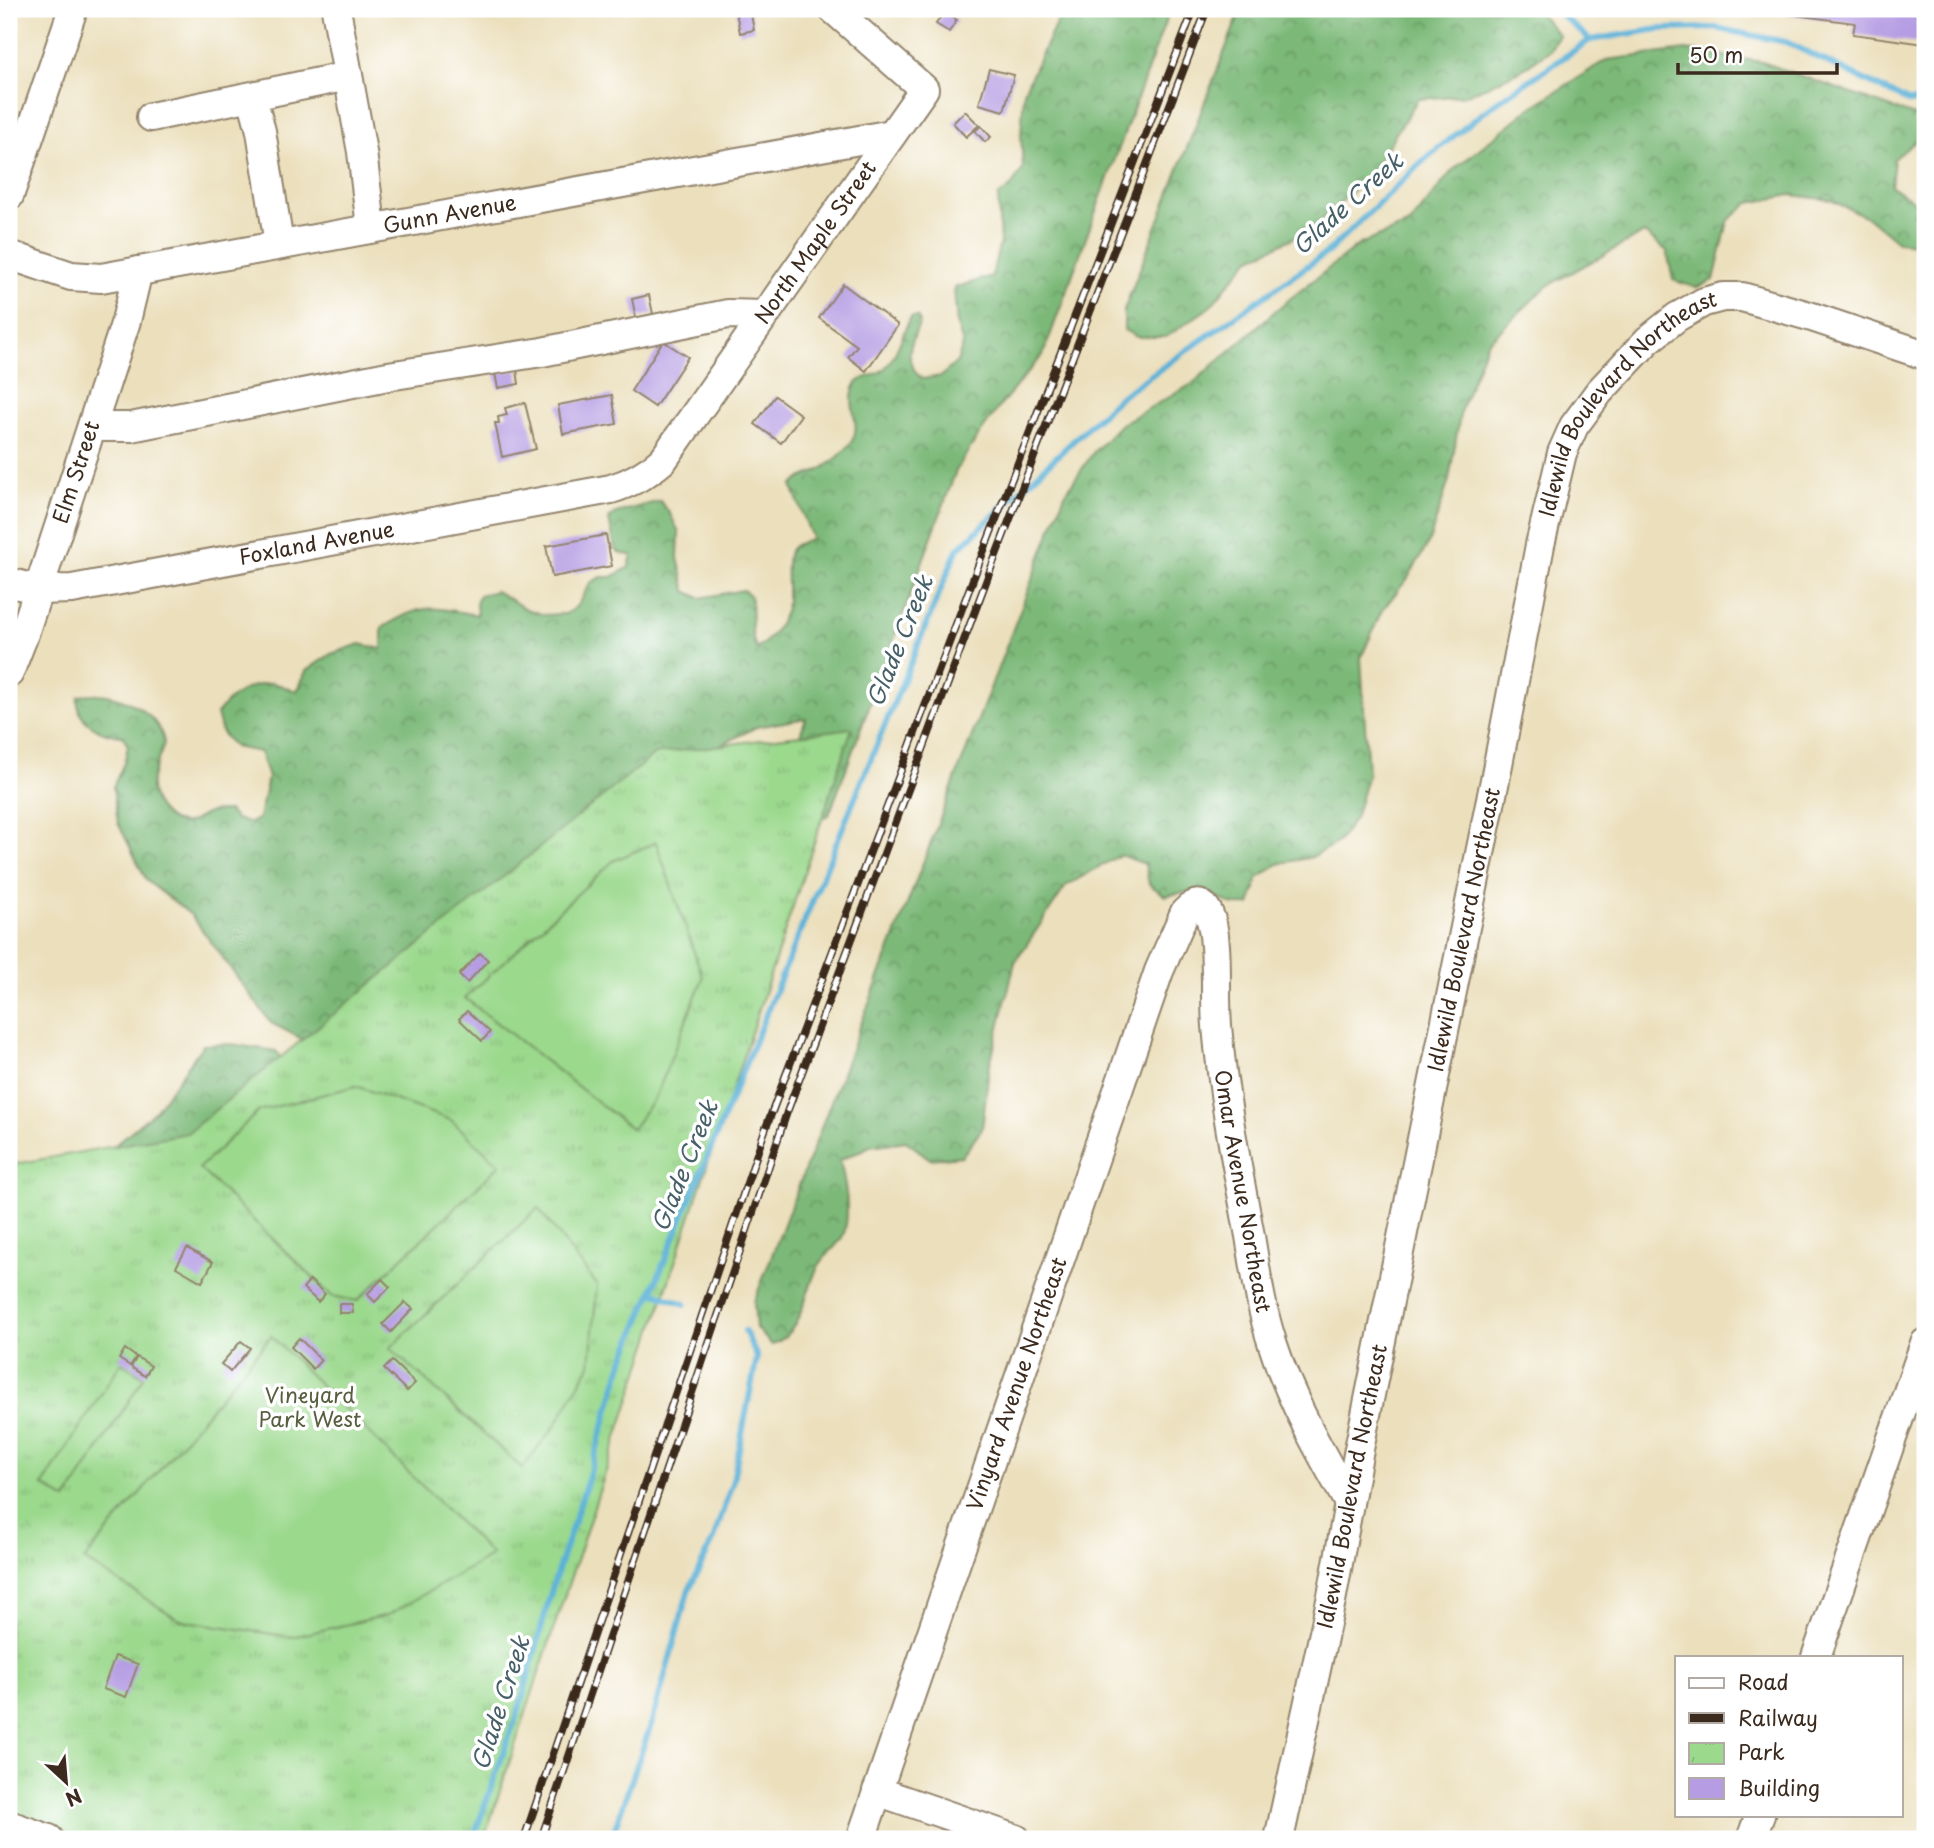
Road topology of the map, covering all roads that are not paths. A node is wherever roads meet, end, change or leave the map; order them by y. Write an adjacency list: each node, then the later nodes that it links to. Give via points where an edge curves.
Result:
1 (73, 9): 8 (street)
2 (336, 9): 4 (street)
3 (833, 9): 7 (street, North Maple Street, via 924,89)
4 (348, 76): 5 (street); 9 (street)
5 (252, 97): 6 (street); 10 (street)
6 (151, 117)
7 (892, 134): 9 (street, Gunn Avenue); 13 (street, North Maple Street)
8 (9, 196)
9 (371, 227): 10 (street, Gunn Avenue)
10 (279, 244): 12 (street, Gunn Avenue)
11 (9, 255): 12 (street, Gunn Avenue, via 80,277)
12 (138, 271): 15 (street, Elm Street)
13 (765, 315): 15 (street, via 728,314 131,427); 16 (street, North Maple Street, via 663,460)
14 (1925, 355): 22 (street, Idlewild Boulevard Northeast, via 1810,316 1742,297 1723,297 1677,317 1648,340 1574,426 1562,453 1540,545)
15 (92, 427): 18 (street, Elm Street)
16 (626, 484): 18 (street, Foxland Avenue, via 366,536 72,589)
17 (9, 582): 18 (street, Foxland Avenue)
18 (38, 590): 19 (street, Elm Street)
19 (9, 673)
20 (1177, 929): 22 (street, Omar Avenue Northeast, via 1190,906 1211,914 1217,1026 1264,1311 1282,1370 1311,1437); 24 (street, Vinyard Avenue Northeast)
21 (1925, 1343): 23 (street)
22 (1349, 1503): 30 (street, Idlewild Boulevard Northeast)
23 (1816, 1656)
24 (877, 1791): 28 (street, Vinyard Avenue Northeast); 29 (street)
25 (1760, 1816): 31 (street)
26 (9, 1825): 27 (street)
27 (48, 1839)
28 (861, 1839)
29 (1016, 1839)
30 (1279, 1839)
31 (1751, 1839)

